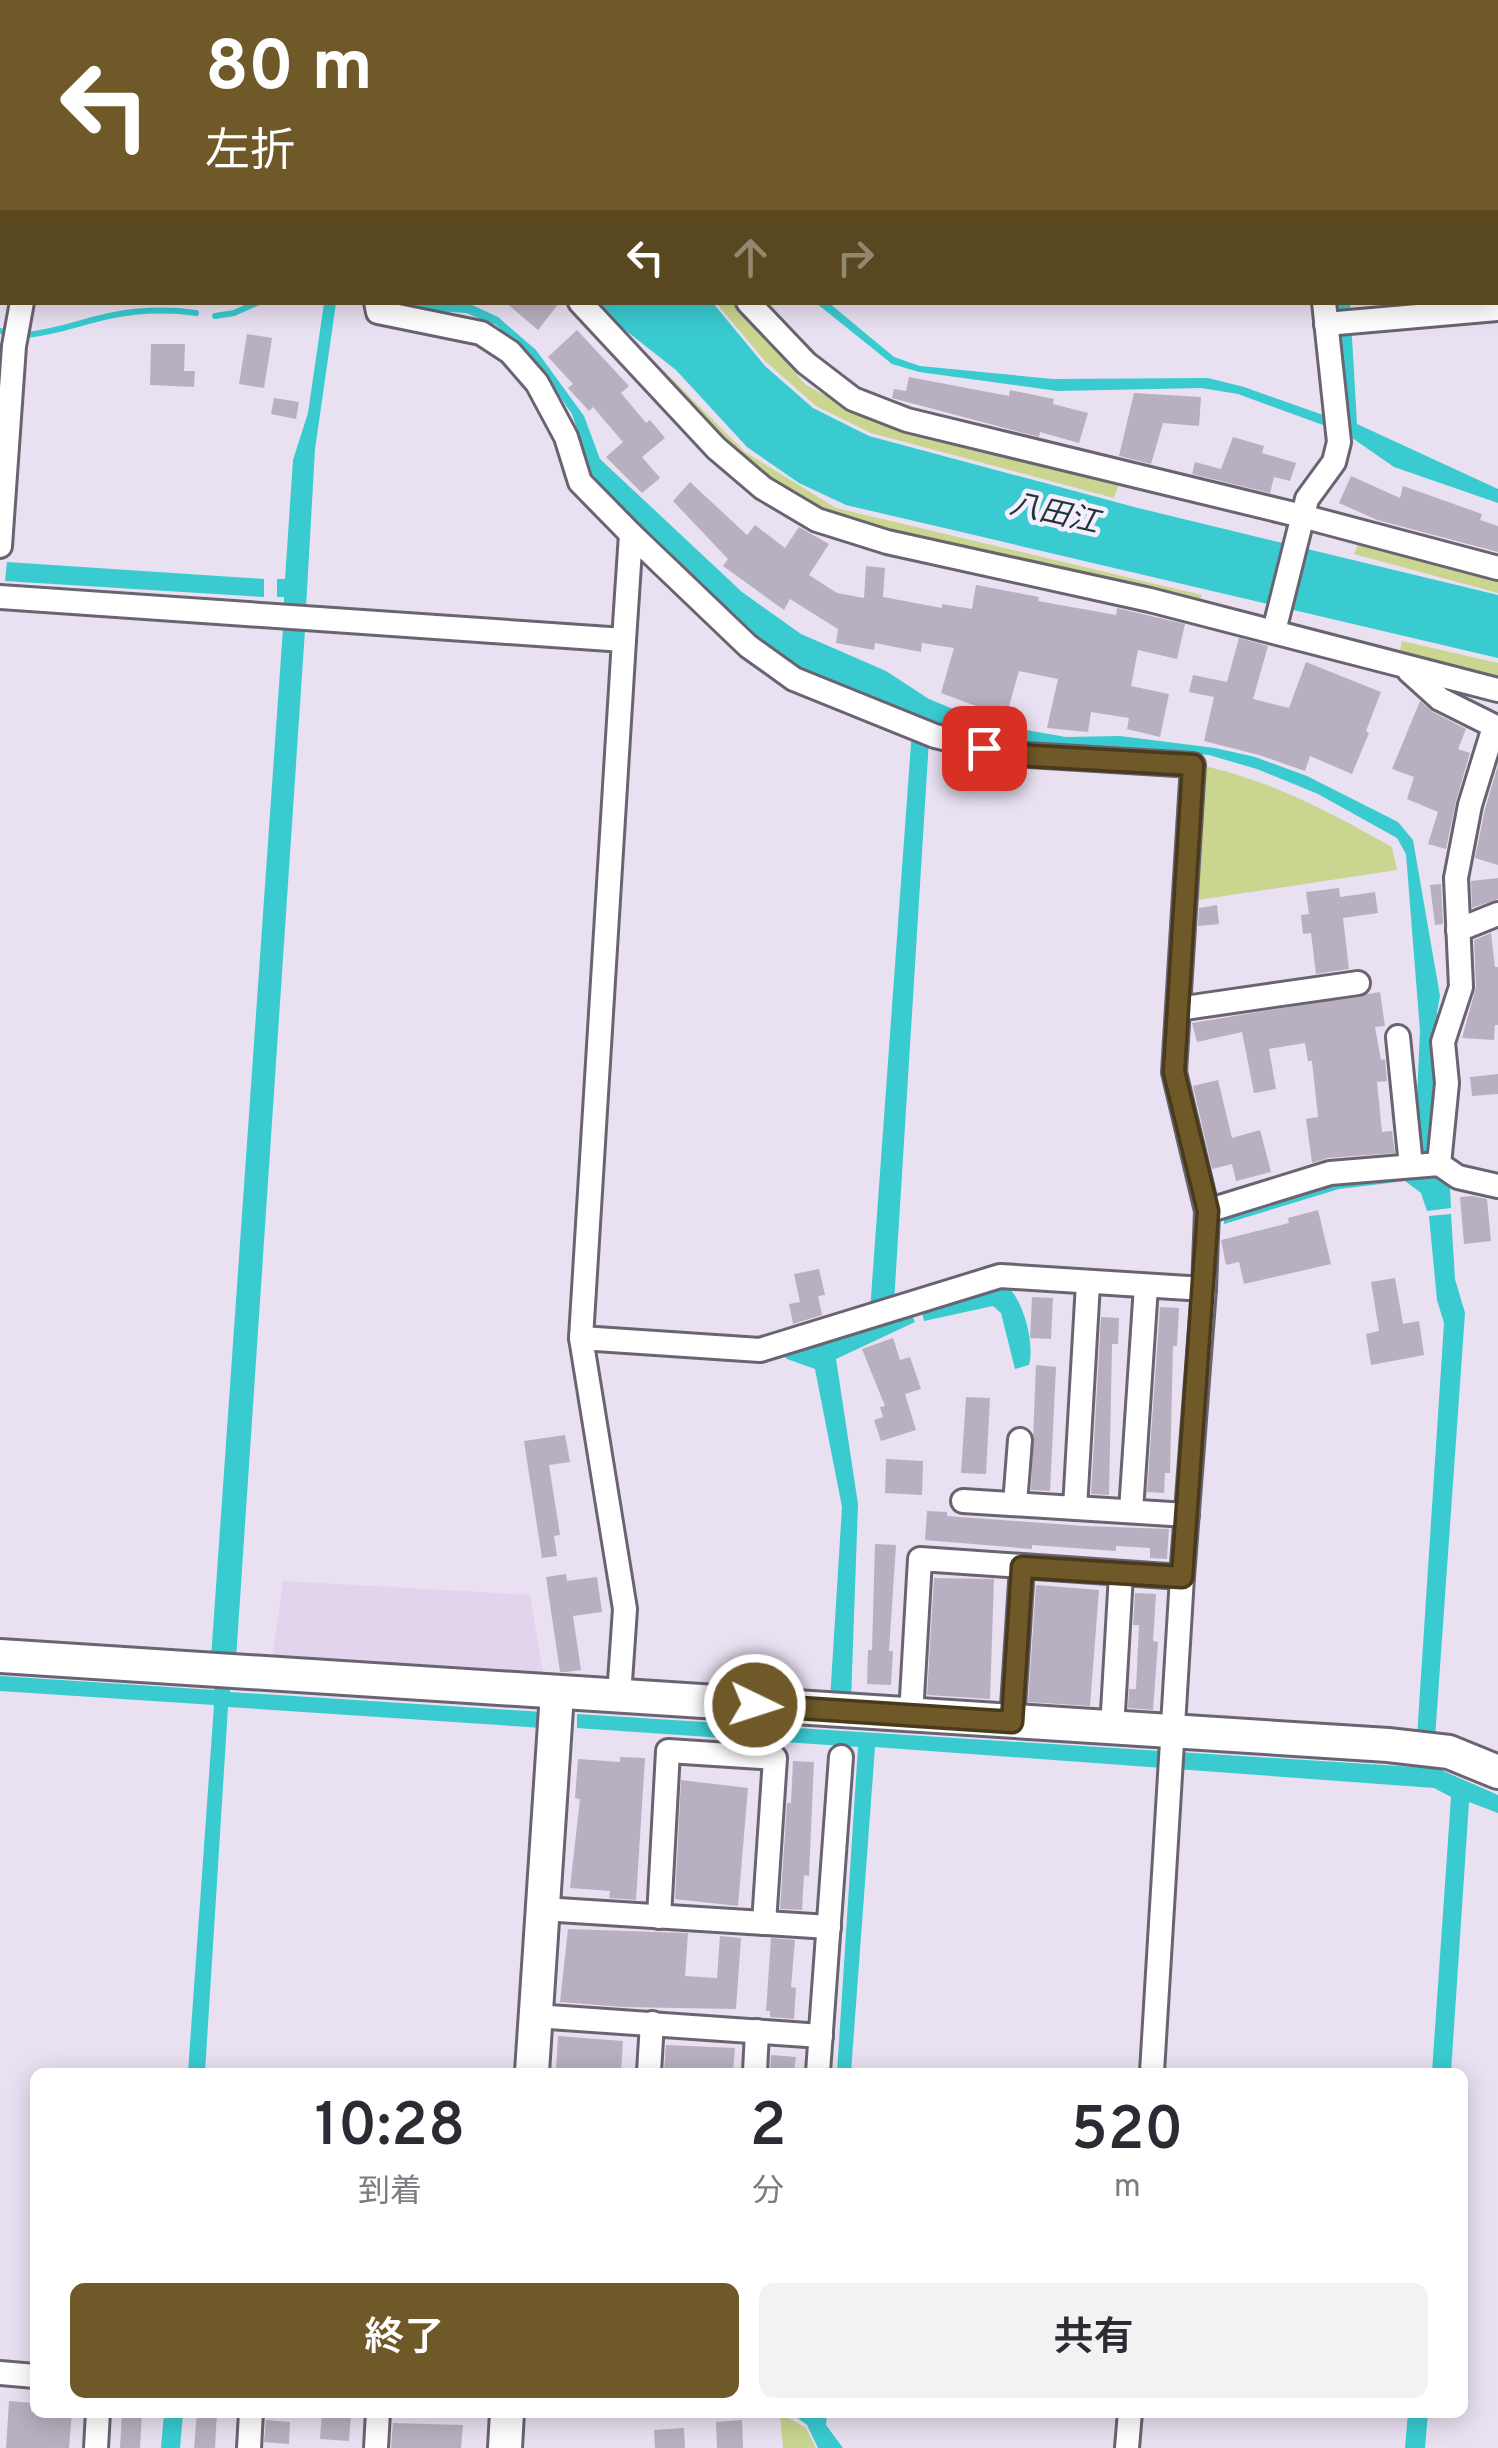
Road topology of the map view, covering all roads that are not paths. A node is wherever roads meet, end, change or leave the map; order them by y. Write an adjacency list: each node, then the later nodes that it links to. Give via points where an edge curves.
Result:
1 (21, 305): 9 (street)
2 (377, 305): 8 (street, via 378,312 481,332 510,352 544,396 580,482)
3 (583, 305): 12 (street, via 716,448 763,488 817,520)
4 (751, 305): 7 (street, via 806,363 853,399 907,420)
5 (1498, 310): 6 (street, via 1356,322)
6 (1325, 313): 7 (street, via 1339,442)
7 (1302, 516): 10 (street); 12 (street)
8 (631, 534): 13 (street); 20 (street, via 748,646 794,679 908,726 1012,754 1193,765)
9 (0, 546)
10 (1498, 568)
11 (0, 596): 13 (street)
12 (1274, 631): 14 (street)
13 (624, 640): 29 (street)
14 (1406, 669): 15 (street); 16 (street, via 1440,699)
15 (1498, 690)
16 (1496, 727): 18 (street, via 1459,859)
17 (1498, 914): 18 (street)
18 (1458, 930): 22 (street, via 1460,987 1443,1042 1447,1083)
19 (1358, 982): 20 (street)
20 (1178, 1009): 25 (street, via 1174,1072)
21 (1398, 1037): 23 (street)
22 (1439, 1164): 23 (street); 24 (street, via 1458,1178)
23 (1411, 1166): 25 (street, via 1330,1172)
24 (1498, 1186)
25 (1208, 1211): 28 (street)
26 (1088, 1282): 27 (street); 29 (street, via 1000,1276 760,1350); 33 (street)
27 (1146, 1286): 28 (street); 34 (street)
28 (1204, 1289): 35 (street)
29 (581, 1338): 41 (street, via 625,1609)
30 (1020, 1440): 32 (street)
31 (963, 1501): 32 (street)
32 (1015, 1504): 33 (street)
33 (1075, 1508): 34 (street)
34 (1131, 1511): 35 (street)
35 (1186, 1515): 38 (street)
36 (1022, 1567): 37 (street); 42 (street, via 920,1559); 43 (street)
37 (1121, 1574): 38 (street); 44 (street)
38 (1182, 1577): 45 (street)
39 (0, 1656): 40 (street)
40 (556, 1693): 41 (street); 48 (street)
41 (619, 1696): 42 (street)
42 (911, 1715): 43 (street)
43 (1012, 1722): 44 (street)
44 (1112, 1728): 45 (street)
45 (1173, 1752): 47 (street, via 1388,1745 1449,1752); 60 (street)
46 (841, 1757): 51 (street)
47 (1498, 1772)
48 (542, 1909): 49 (street); 52 (street)
49 (659, 1917): 50 (street); 50 (street, via 668,1751 775,1758)
50 (764, 1923): 51 (street)
51 (829, 1927): 55 (street)
52 (535, 2016): 53 (street); 56 (street)
53 (652, 2023): 54 (street); 57 (street)
54 (758, 2030): 55 (street); 58 (street)
55 (821, 2036): 59 (street)
56 (532, 2068)
57 (649, 2068)
58 (755, 2068)
59 (818, 2068)
60 (1152, 2068)
61 (0, 2373): 62 (street)
62 (30, 2376)
63 (98, 2418): 68 (street)
64 (252, 2418): 69 (street)
65 (378, 2418): 70 (street)
66 (508, 2418): 71 (street)
67 (1130, 2418): 72 (street)
68 (96, 2448)
69 (249, 2448)
70 (376, 2448)
71 (505, 2448)
72 (1128, 2448)

